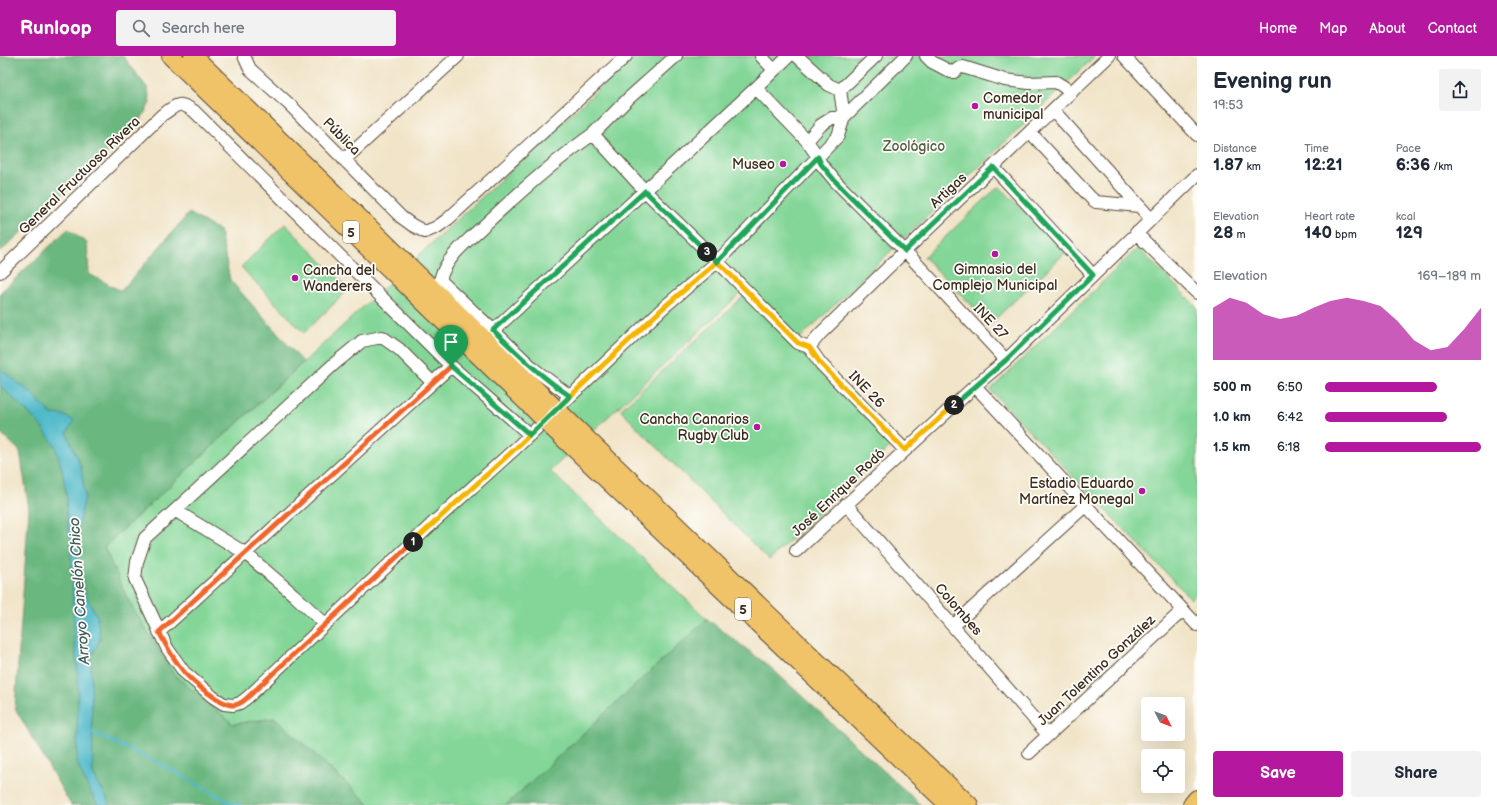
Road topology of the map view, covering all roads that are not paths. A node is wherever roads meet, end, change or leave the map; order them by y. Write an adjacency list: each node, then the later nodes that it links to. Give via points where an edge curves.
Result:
1 (171, 56): 45 (highway, 5)
2 (193, 56): 45 (highway, 5)
3 (244, 56): 26 (street, Pública, via 250,69)
4 (458, 56): 26 (street)
5 (626, 56): 26 (street, Pública, via 448,220 425,232 402,217)
6 (676, 56): 22 (street)
7 (761, 56): 15 (street)
8 (789, 56): 15 (street)
9 (797, 56): 17 (street, via 829,85)
10 (876, 56): 17 (street)
11 (906, 56): 20 (street)
12 (926, 56): 18 (street, via 951,72 963,67 1005,80 1029,83 1056,82)
13 (1109, 56): 18 (street, Artigas)
14 (1124, 56): 23 (street)
15 (774, 70): 16 (street)
16 (756, 88): 24 (street, INE 27); 29 (street)
17 (840, 90): 20 (street)
18 (1072, 92): 19 (street, Artigas)
19 (1053, 110): 21 (street, Artigas); 30 (street)
20 (844, 117): 24 (street, via 832,118); 25 (street, via 838,136)
21 (1030, 132): 27 (street, Artigas); 30 (street, via 1096,202)
22 (593, 134): 29 (street); 38 (street, via 534,180 461,247 443,270 440,280)
23 (1197, 135)
24 (807, 141): 25 (street, INE 27)
25 (818, 157): 33 (street, INE 27, via 836,182); 34 (street)
26 (344, 160)
27 (993, 167): 33 (street, Artigas); 36 (street)
28 (1197, 175): 31 (street, José Enrique Rodó)
29 (645, 191): 34 (street); 38 (street)
30 (1139, 206): 31 (street)
31 (1151, 219): 32 (street, José Enrique Rodó)
32 (1136, 234): 36 (street, José Enrique Rodó); 37 (street)
33 (905, 251): 39 (street, Artigas); 40 (street, INE 27)
34 (717, 262): 39 (street, via 798,343); 44 (street, via 663,308)
35 (0, 272): 41 (street, General Fructuoso Rivera, via 162,115 182,104 194,111)
36 (1093, 275): 40 (street, José Enrique Rodó)
37 (1197, 293)
38 (493, 330): 44 (street, via 534,369)
39 (809, 347): 48 (street, INE 26, via 821,364)
40 (1006, 360): 43 (street, José Enrique Rodó)
41 (451, 366): 42 (street); 47 (street)
42 (432, 382): 51 (street, via 399,349 382,338 362,341); 53 (street)
43 (975, 386): 48 (street, José Enrique Rodó); 50 (street)
44 (570, 396): 47 (street)
45 (537, 401): 46 (highway, 5, bridge)
46 (558, 422): 62 (highway, 5); 63 (highway, 5)
47 (530, 435): 56 (street)
48 (905, 450): 49 (street, José Enrique Rodó)
49 (846, 504): 52 (street, José Enrique Rodó); 57 (street, Colombes)
50 (1086, 505): 54 (street); 57 (street)
51 (176, 510): 53 (street); 58 (street, via 145,538 137,562 135,579)
52 (796, 551)
53 (245, 554): 56 (street); 58 (street)
54 (1183, 610): 55 (street); 59 (street, Juan Tolentino González)
55 (1196, 621)
56 (325, 624): 58 (street, via 248,697 233,705 224,704 213,697 184,672)
57 (954, 626): 59 (street, Colombes)
58 (159, 632)
59 (1048, 735): 60 (street, Juan Tolentino González)
60 (1028, 753)
61 (1197, 799): 64 (highway)
62 (949, 805)
63 (969, 805)
64 (1192, 805)

